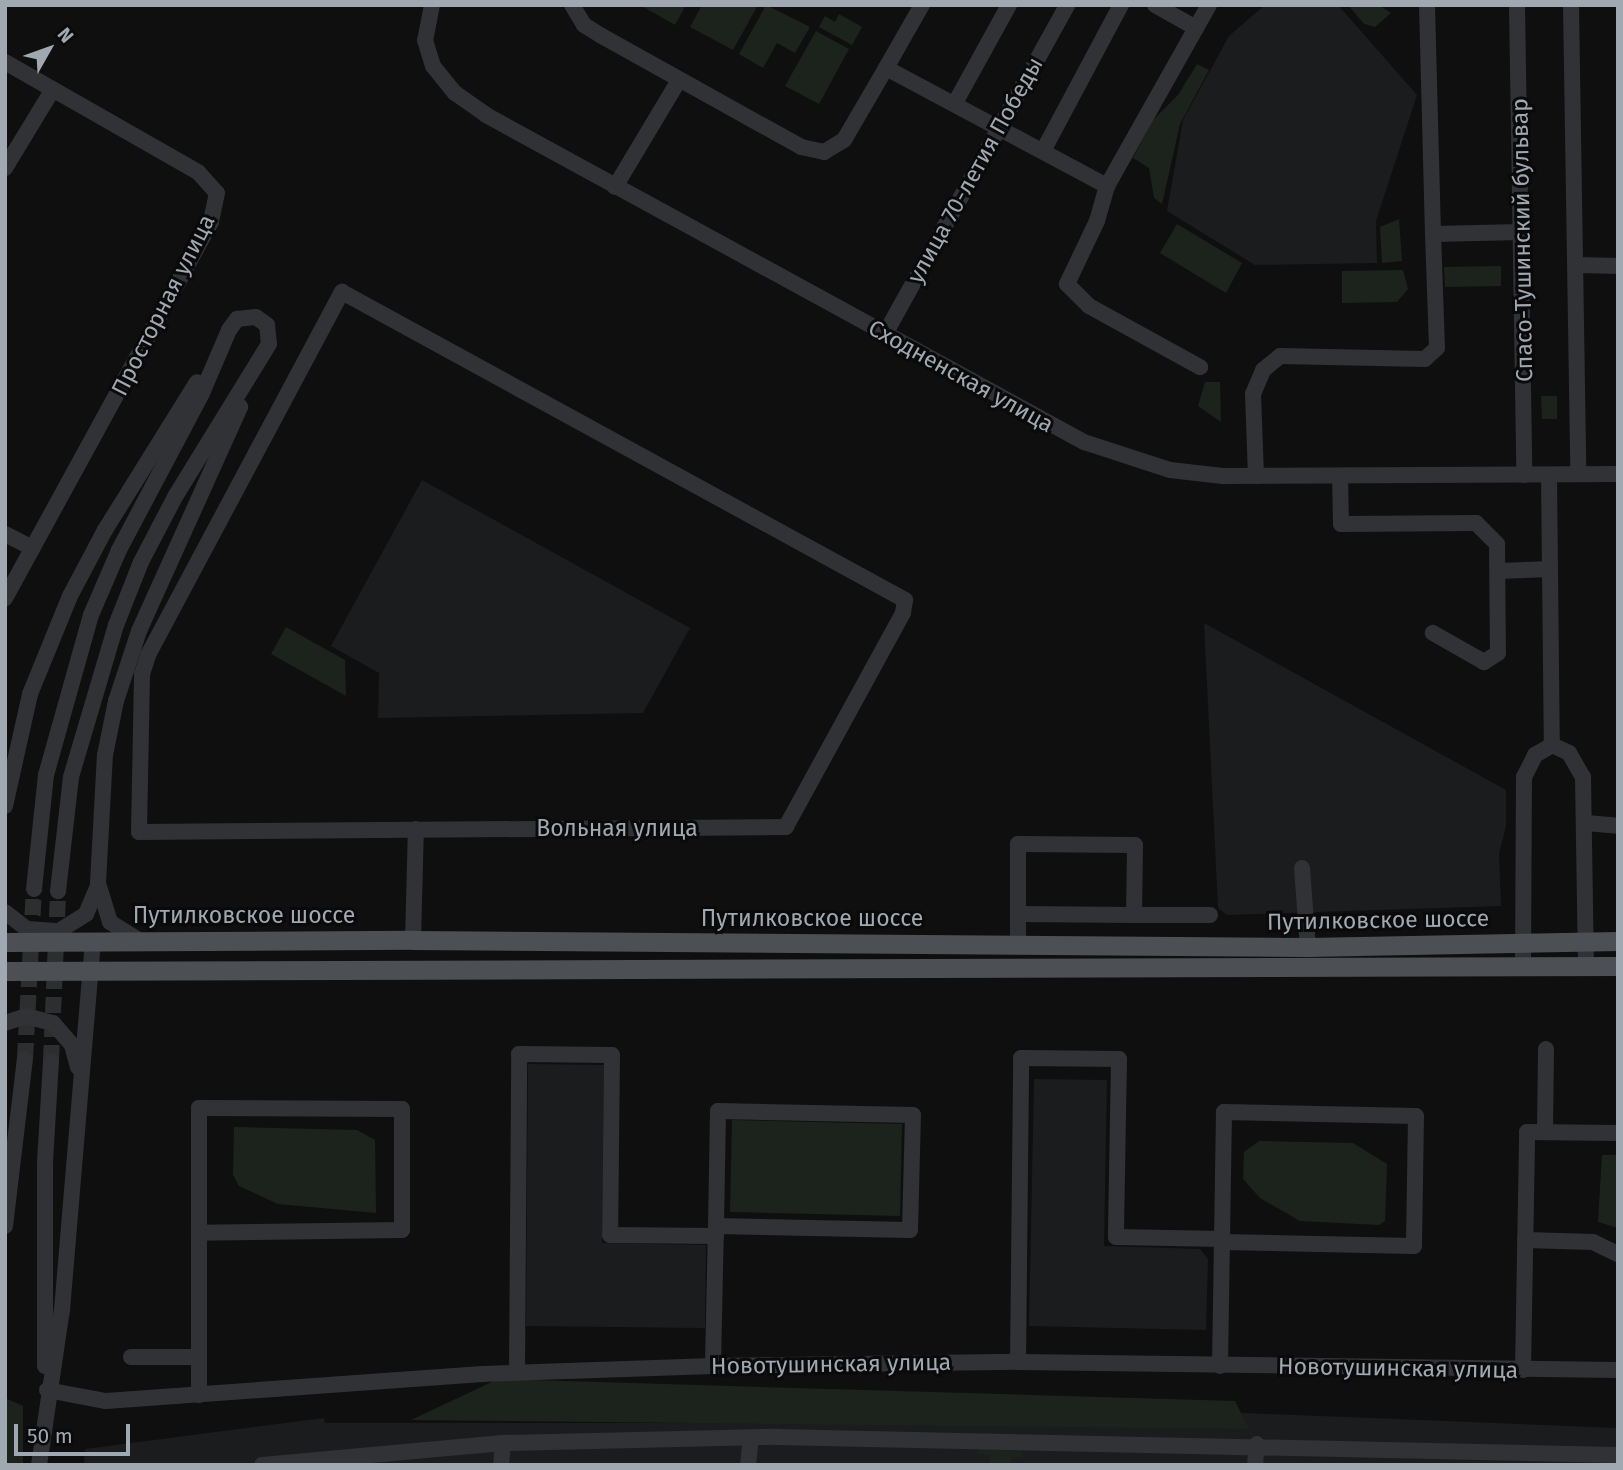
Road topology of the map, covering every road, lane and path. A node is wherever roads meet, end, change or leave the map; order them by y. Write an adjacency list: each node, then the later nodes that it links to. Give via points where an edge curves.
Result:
1 (432, 5): 22 (street, Сходненская улица, via 426,25 427,51 455,93)
2 (572, 5): 15 (street, via 584,24)
3 (922, 5): 14 (street)
4 (1009, 5): 17 (street)
5 (1067, 5): 18 (street, улица 70-летия Победы)
6 (1121, 5): 19 (street)
7 (1155, 5): 12 (street)
8 (1209, 5): 12 (street)
9 (1427, 5): 24 (street)
10 (1517, 5): 23 (street, Спасо-Тушинский бульвар)
11 (1571, 5): 25 (street)
12 (1196, 28): 21 (street)
13 (5, 62): 16 (street, Просторная улица)
14 (886, 68): 15 (street, via 844,140 824,152 802,147); 17 (street)
15 (679, 80): 22 (street)
16 (53, 89): 20 (street); 38 (street, Просторная улица, via 198,172 217,193 211,222)
17 (955, 103): 18 (street)
18 (999, 127): 19 (street); 27 (street, улица 70-летия Победы)
19 (1043, 151): 21 (street)
20 (5, 169)
21 (1107, 186): 30 (street, via 1097,221 1067,284 1089,306)
22 (615, 187): 27 (street, Сходненская улица)
23 (1522, 232): 24 (street); 33 (street, Спасо-Тушинский бульвар)
24 (1433, 234): 35 (street, via 1437,348 1425,359 1280,356 1263,370 1253,394)
25 (1578, 265): 26 (street); 31 (street)
26 (1618, 266)
27 (885, 334): 35 (street, Сходненская улица, via 1084,442 1170,470)
28 (223, 341): 29 (street, via 237,319 256,317 269,331); 44 (street, via 105,530 70,596 30,694); 50 (street, via 202,393 119,550 91,615 46,775)
29 (266, 351): 49 (street, via 139,631 116,701 105,755); 51 (street, via 176,495 141,562 116,625 71,777)
30 (1199, 367)
31 (1578, 474): 32 (street, Сходненская улица); 34 (street, Сходненская улица)
32 (1618, 474)
33 (1524, 475): 34 (street, Сходненская улица); 36 (street, Сходненская улица)
34 (1549, 475): 39 (street)
35 (1256, 476): 36 (street, Сходненская улица)
36 (1340, 476): 40 (street, via 1340,524 1476,523 1497,544)
37 (5, 534): 38 (street)
38 (33, 548): 41 (street, Просторная улица)
39 (1550, 569): 40 (street); 43 (street)
40 (1497, 570): 42 (street, via 1498,653 1484,662)
41 (5, 598)
42 (1433, 634)
43 (1552, 745): 45 (street, via 1569,753 1578,764); 62 (street, via 1535,755 1524,777)
44 (5, 806)
45 (1586, 823): 46 (street); 59 (street)
46 (1618, 826)
47 (416, 829): 47 (street, Вольная улица, via 786,827 903,613 905,600 342,292 148,655 142,674 139,832); 57 (street)
48 (1302, 868): 64 (street)
49 (98, 883): 52 (street, via 86,914 58,931 27,929); 56 (street, via 110,922 127,937)
50 (34, 889)
51 (58, 891)
52 (5, 912)
53 (1018, 914): 54 (street); 54 (street, via 1018,844 1135,845); 63 (street)
54 (1134, 915): 55 (street)
55 (1210, 915)
56 (139, 940): 57 (main road, Путилковское шоссе); 58 (main road, Путилковское шоссе)
57 (413, 940): 63 (main road, Путилковское шоссе)
58 (93, 941): 61 (main road, Путилковское шоссе); 69 (street)
59 (1586, 941): 60 (main road, Путилковское шоссе); 62 (main road, Путилковское шоссе); 66 (street)
60 (1618, 941)
61 (5, 942)
62 (1523, 942): 64 (main road, Путилковское шоссе); 65 (street)
63 (1018, 944): 64 (main road, Путилковское шоссе)
64 (1308, 947)
65 (1523, 965): 66 (main road, Путилковское шоссе); 69 (main road, Путилковское шоссе)
66 (1586, 966): 67 (main road, Путилковское шоссе)
67 (1618, 966)
68 (5, 971): 69 (main road, Путилковское шоссе)
69 (92, 971): 74 (street)
70 (5, 1023): 74 (street, via 26,1016 53,1023 72,1045)
71 (1546, 1049): 75 (street)
72 (26, 1059): 77 (street)
73 (51, 1061): 92 (street, via 45,1162)
74 (81, 1076): 92 (street, via 62,1310)
75 (1545, 1132): 76 (street); 80 (street, via 1527,1132)
76 (1618, 1133)
77 (5, 1226)
78 (716, 1231): 78 (street, via 718,1111 913,1115 910,1230); 86 (street); 90 (street, via 610,1235 612,1055 519,1054)
79 (200, 1233): 79 (street, via 199,1108 402,1109 402,1230); 84 (street)
80 (1525, 1240): 82 (street, via 1593,1242); 88 (street)
81 (1222, 1241): 81 (street, via 1224,1112 1416,1116 1415,1246); 85 (street, via 1116,1237 1119,1059 1021,1058); 87 (street)
82 (1618, 1254)
83 (131, 1357): 84 (street)
84 (199, 1357): 91 (street)
85 (1018, 1362): 86 (street, Новотушинская улица); 87 (street, Новотушинская улица)
86 (713, 1366): 90 (street, Новотушинская улица)
87 (1220, 1366): 88 (street, Новотушинская улица)
88 (1523, 1370): 89 (street, Новотушинская улица)
89 (1618, 1370)
90 (517, 1373): 91 (street, Новотушинская улица, via 273,1386)
91 (199, 1395): 92 (street, Новотушинская улица, via 106,1401)
92 (46, 1399): 97 (street)
93 (751, 1438): 94 (street); 95 (street); 100 (street)
94 (503, 1443): 98 (street); 99 (street)
95 (1257, 1444): 96 (street); 101 (street)
96 (1618, 1455)
97 (39, 1465)
98 (262, 1465)
99 (501, 1465)
100 (748, 1465)
101 (1255, 1465)

